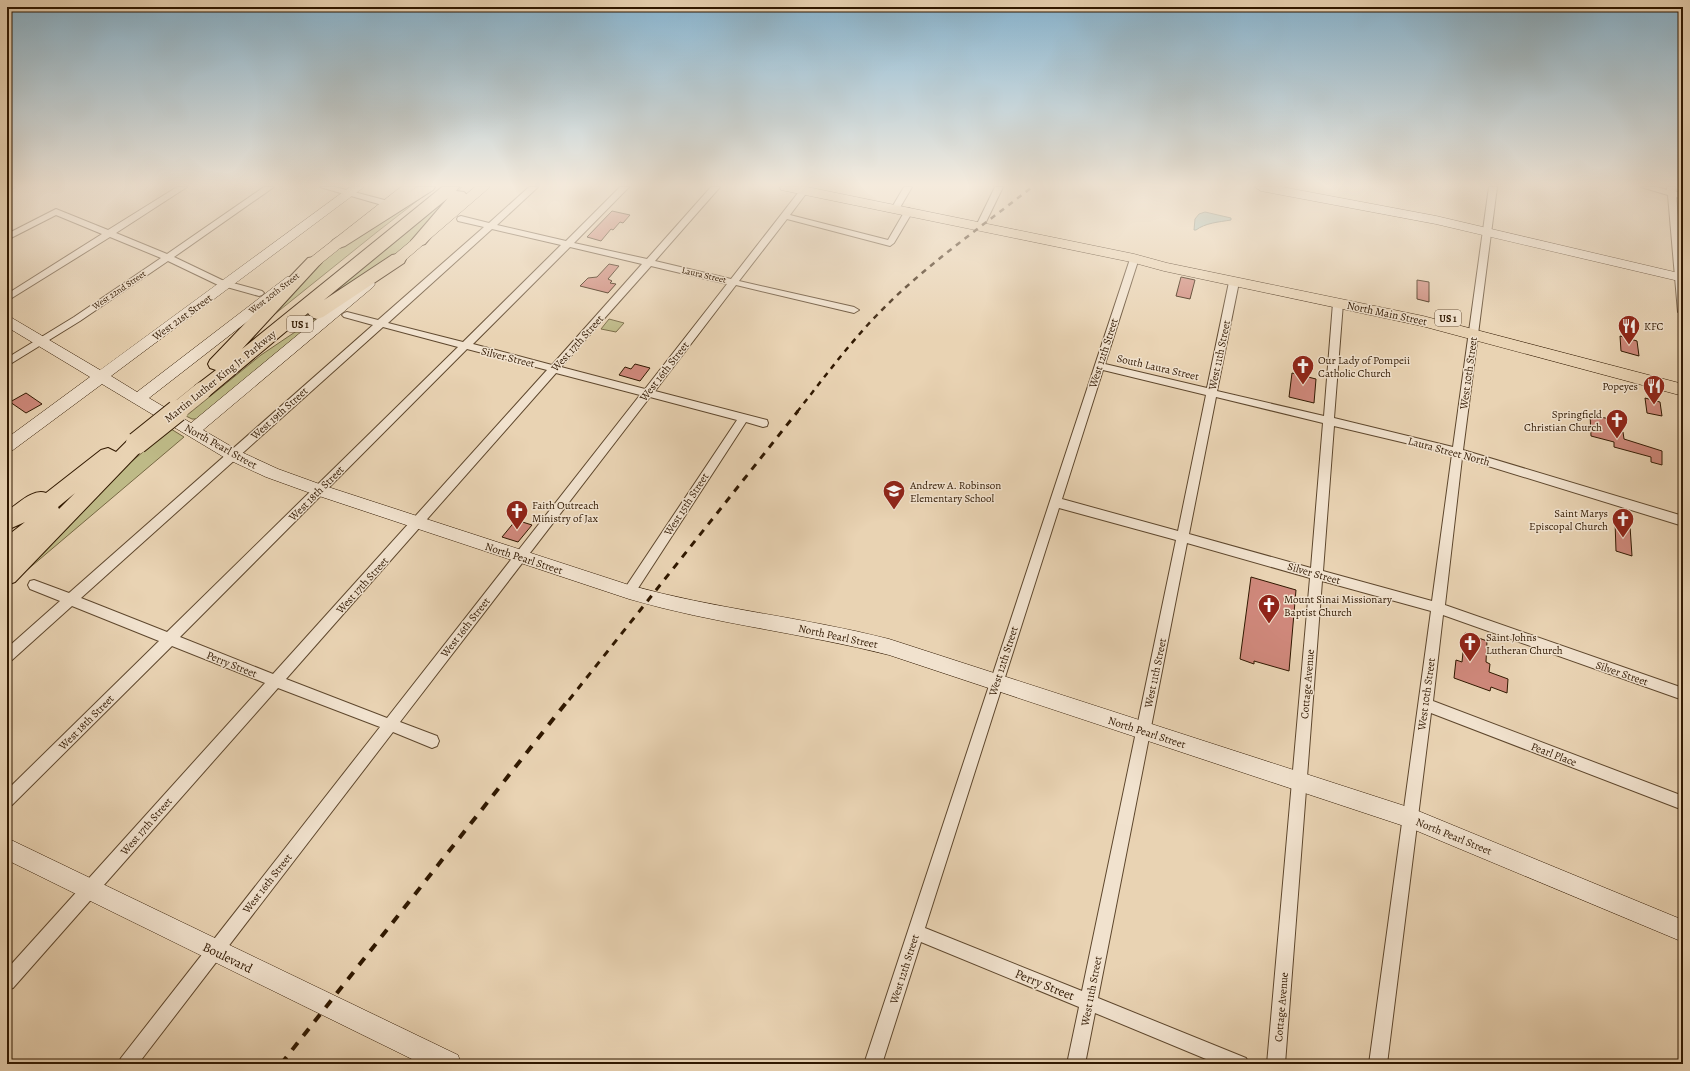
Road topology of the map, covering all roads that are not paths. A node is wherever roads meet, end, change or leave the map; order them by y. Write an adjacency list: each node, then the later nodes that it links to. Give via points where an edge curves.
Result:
1 (104, 237): 35 (street)
2 (119, 237): 25 (street)
3 (196, 237): 25 (street, West 22nd Street)
4 (291, 237): 33 (street, West 21st Street)
5 (347, 237): 23 (main road, West 20th Street)
6 (349, 237): 23 (highway)
7 (379, 237): 48 (highway, Martin Luther King Jr. Parkway)
8 (389, 237): 51 (highway, Martin Luther King Jr. Parkway)
9 (422, 237): 22 (highway)
10 (424, 237): 22 (main road, US 1)
11 (478, 237): 41 (street, West 19th Street)
12 (538, 237): 24 (street, Laura Street)
13 (575, 237): 24 (street, West 18th Street)
14 (672, 237): 29 (street, West 17th Street)
15 (768, 237): 31 (street, West 16th Street)
16 (868, 237): 17 (street, via 890,243)
17 (894, 237)
18 (1033, 237): 26 (main road, North Main Street / US 1)
19 (1486, 237): 42 (street, West 10th Street)
20 (1508, 237): 30 (street)
21 (1676, 237): 30 (street)
22 (419, 241): 27 (main road, US 1)
23 (339, 243): 28 (main road, West 20th Street)
24 (568, 244): 29 (street, Laura Street); 44 (street, West 18th Street)
25 (167, 257): 33 (street); 43 (street, West 22nd Street)
26 (1134, 258): 32 (main road, North Main Street / US 1); 42 (main road, North Main Street / US 1, via 1166,260 1411,309); 46 (street, West 12th Street)
27 (398, 259): 51 (highway, US 1); 59 (street)
28 (314, 262): 48 (highway, via 220,359); 55 (street, West 20th Street)
29 (650, 262): 31 (street, Laura Street); 47 (street, West 17th Street)
30 (1681, 278): 38 (street)
31 (733, 282): 37 (street, Laura Street); 54 (street, West 16th Street)
32 (1234, 282): 36 (main road, North Main Street / US 1); 53 (street, West 11th Street)
33 (227, 284): 34 (street); 49 (street, West 21st Street)
34 (259, 293)
35 (7, 298)
36 (1338, 303): 42 (main road, North Main Street / US 1); 57 (street, Cottage Avenue)
37 (854, 310)
38 (1683, 312)
39 (347, 315): 41 (street, Silver Street)
40 (7, 321): 43 (street, North Pearl Street)
41 (380, 323): 44 (street, Silver Street); 63 (street, West 19th Street)
42 (1474, 329): 50 (main road, North Main Street / US 1); 52 (main road, North Main Street / US 1); 62 (street, West 10th Street)
43 (42, 341): 45 (street, West 22nd Street); 49 (street, North Pearl Street)
44 (465, 346): 47 (street, Silver Street); 64 (street, West 18th Street)
45 (7, 363)
46 (1099, 366): 53 (street, South Laura Street); 65 (street, West 12th Street)
47 (554, 369): 54 (street, Silver Street); 68 (street, West 17th Street)
48 (211, 372): 51 (highway, Martin Luther King Jr. Parkway / US 1)
49 (102, 376): 55 (street, North Pearl Street); 61 (street, West 21st Street)
50 (1683, 380)
51 (197, 389): 60 (highway, Martin Luther King Jr. Parkway / US 1, bridge)
52 (1683, 390)
53 (1211, 392): 57 (street, Laura Street North); 70 (street, West 11th Street)
54 (647, 393): 56 (street, Silver Street); 72 (street, West 16th Street)
55 (139, 398): 59 (street, North Pearl Street)
56 (744, 417): 58 (street, Silver Street); 76 (street, West 15th Street)
57 (1328, 420): 62 (street, Laura Street North); 73 (street, Cottage Avenue)
58 (763, 423)
59 (193, 430): 63 (street, North Pearl Street)
60 (133, 441): 67 (highway); 69 (highway, Martin Luther King Jr. Parkway / US 1); 71 (highway, Martin Luther King Jr. Parkway / US 1); 74 (highway)
61 (7, 446)
62 (1457, 452): 66 (street, Laura Street North); 78 (street, West 10th Street)
63 (233, 455): 64 (street, North Pearl Street); 77 (street, West 19th Street)
64 (319, 490): 68 (street, North Pearl Street); 79 (street, West 18th Street)
65 (1055, 502): 70 (street, Silver Street); 82 (street, West 12th Street)
66 (1683, 521)
67 (7, 522)
68 (418, 523): 72 (street, North Pearl Street); 81 (street, West 17th Street)
69 (7, 536)
70 (1182, 536): 73 (street, Silver Street); 86 (street, West 11th Street)
71 (7, 549)
72 (520, 556): 76 (street, North Pearl Street); 85 (street, West 16th Street)
73 (1316, 574): 78 (street, Silver Street); 88 (street, Cottage Avenue)
74 (7, 576)
75 (34, 585): 77 (street, Perry Street)
76 (629, 592): 82 (street, North Pearl Street, via 664,602 854,638)
77 (70, 600): 79 (street, Perry Street); 80 (street, West 19th Street)
78 (1438, 608): 83 (street, Silver Street); 84 (street, West 10th Street)
79 (169, 639): 81 (street, Perry Street); 89 (street, West 18th Street)
80 (7, 656)
81 (275, 681): 85 (street, Perry Street); 93 (street, West 17th Street)
82 (996, 682): 86 (street, North Pearl Street); 95 (street, West 12th Street)
83 (1683, 694)
84 (1425, 704): 90 (street, Pearl Place); 91 (street, West 10th Street)
85 (389, 725): 87 (street, Perry Street); 96 (street, West 16th Street)
86 (1143, 730): 88 (street, North Pearl Street); 98 (street, West 11th Street)
87 (432, 741)
88 (1300, 782): 91 (street, North Pearl Street); 104 (street, Cottage Avenue)
89 (7, 800)
90 (1683, 803)
91 (1411, 818): 94 (street, North Pearl Street); 105 (street, West 10th Street)
92 (7, 849): 93 (street, Boulevard)
93 (90, 890): 96 (street, Boulevard); 97 (street, West 17th Street)
94 (1683, 931)
95 (916, 932): 98 (street, Perry Street); 101 (street, West 12th Street)
96 (215, 950): 99 (street, West 16th Street); 100 (street, Boulevard)
97 (7, 982)
98 (1089, 1002): 102 (street, West 11th Street); 103 (street, Perry Street)
99 (127, 1064)
100 (449, 1064)
101 (873, 1064)
102 (1076, 1064)
103 (1240, 1064)
104 (1276, 1064)
105 (1378, 1064)

